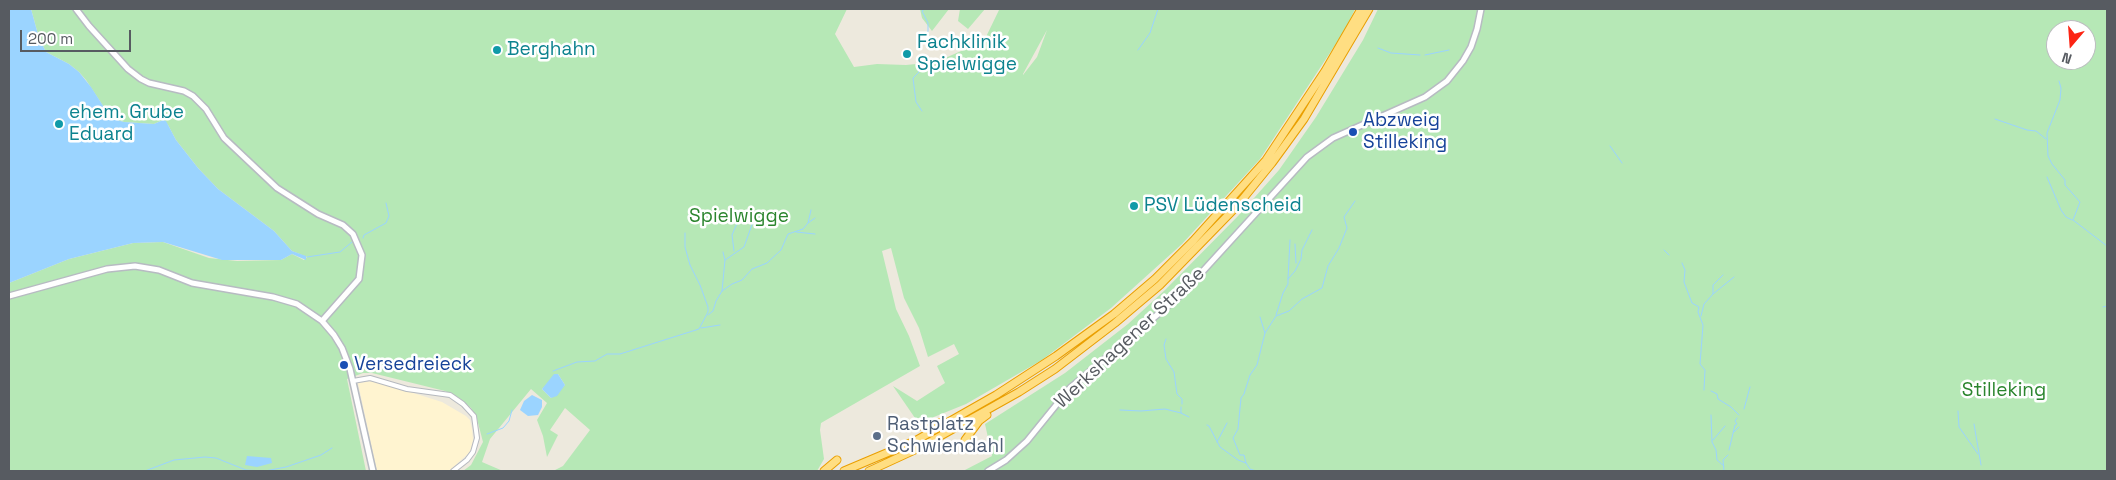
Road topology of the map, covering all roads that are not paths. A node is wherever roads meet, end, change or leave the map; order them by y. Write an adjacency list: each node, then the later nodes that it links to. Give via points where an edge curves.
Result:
1 (76, 9): 6 (main road, via 135,74 149,83 193,96 224,138 277,188 318,214 343,225 352,234 362,255 359,280)
2 (1361, 9): 9 (highway, via 1325,71 1266,160 1155,279 1056,356)
3 (1369, 9): 8 (highway, via 1332,74 1272,164 1200,245 1115,323 1055,369)
4 (1481, 9): 18 (main road, Werkshagener Straße, via 1471,47 1447,80 1425,97 1352,128 1317,148 1295,168 1182,294 1070,388 1027,441)
5 (9, 296): 6 (main road, via 107,269 144,267 210,287 281,299 303,307)
6 (322, 321): 7 (main road, via 342,348)
7 (352, 381): 13 (main road); 14 (street, via 370,378 406,389 450,395 463,404 474,416 477,438 473,452)
8 (1000, 404): 11 (highway, via 979,421); 17 (highway)
9 (967, 413): 10 (highway, via 932,425); 16 (highway, via 915,441)
10 (914, 427)
11 (965, 440)
12 (837, 460): 15 (highway)
13 (373, 471)
14 (453, 471)
15 (824, 471)
16 (844, 471)
17 (869, 471)
18 (988, 471)

